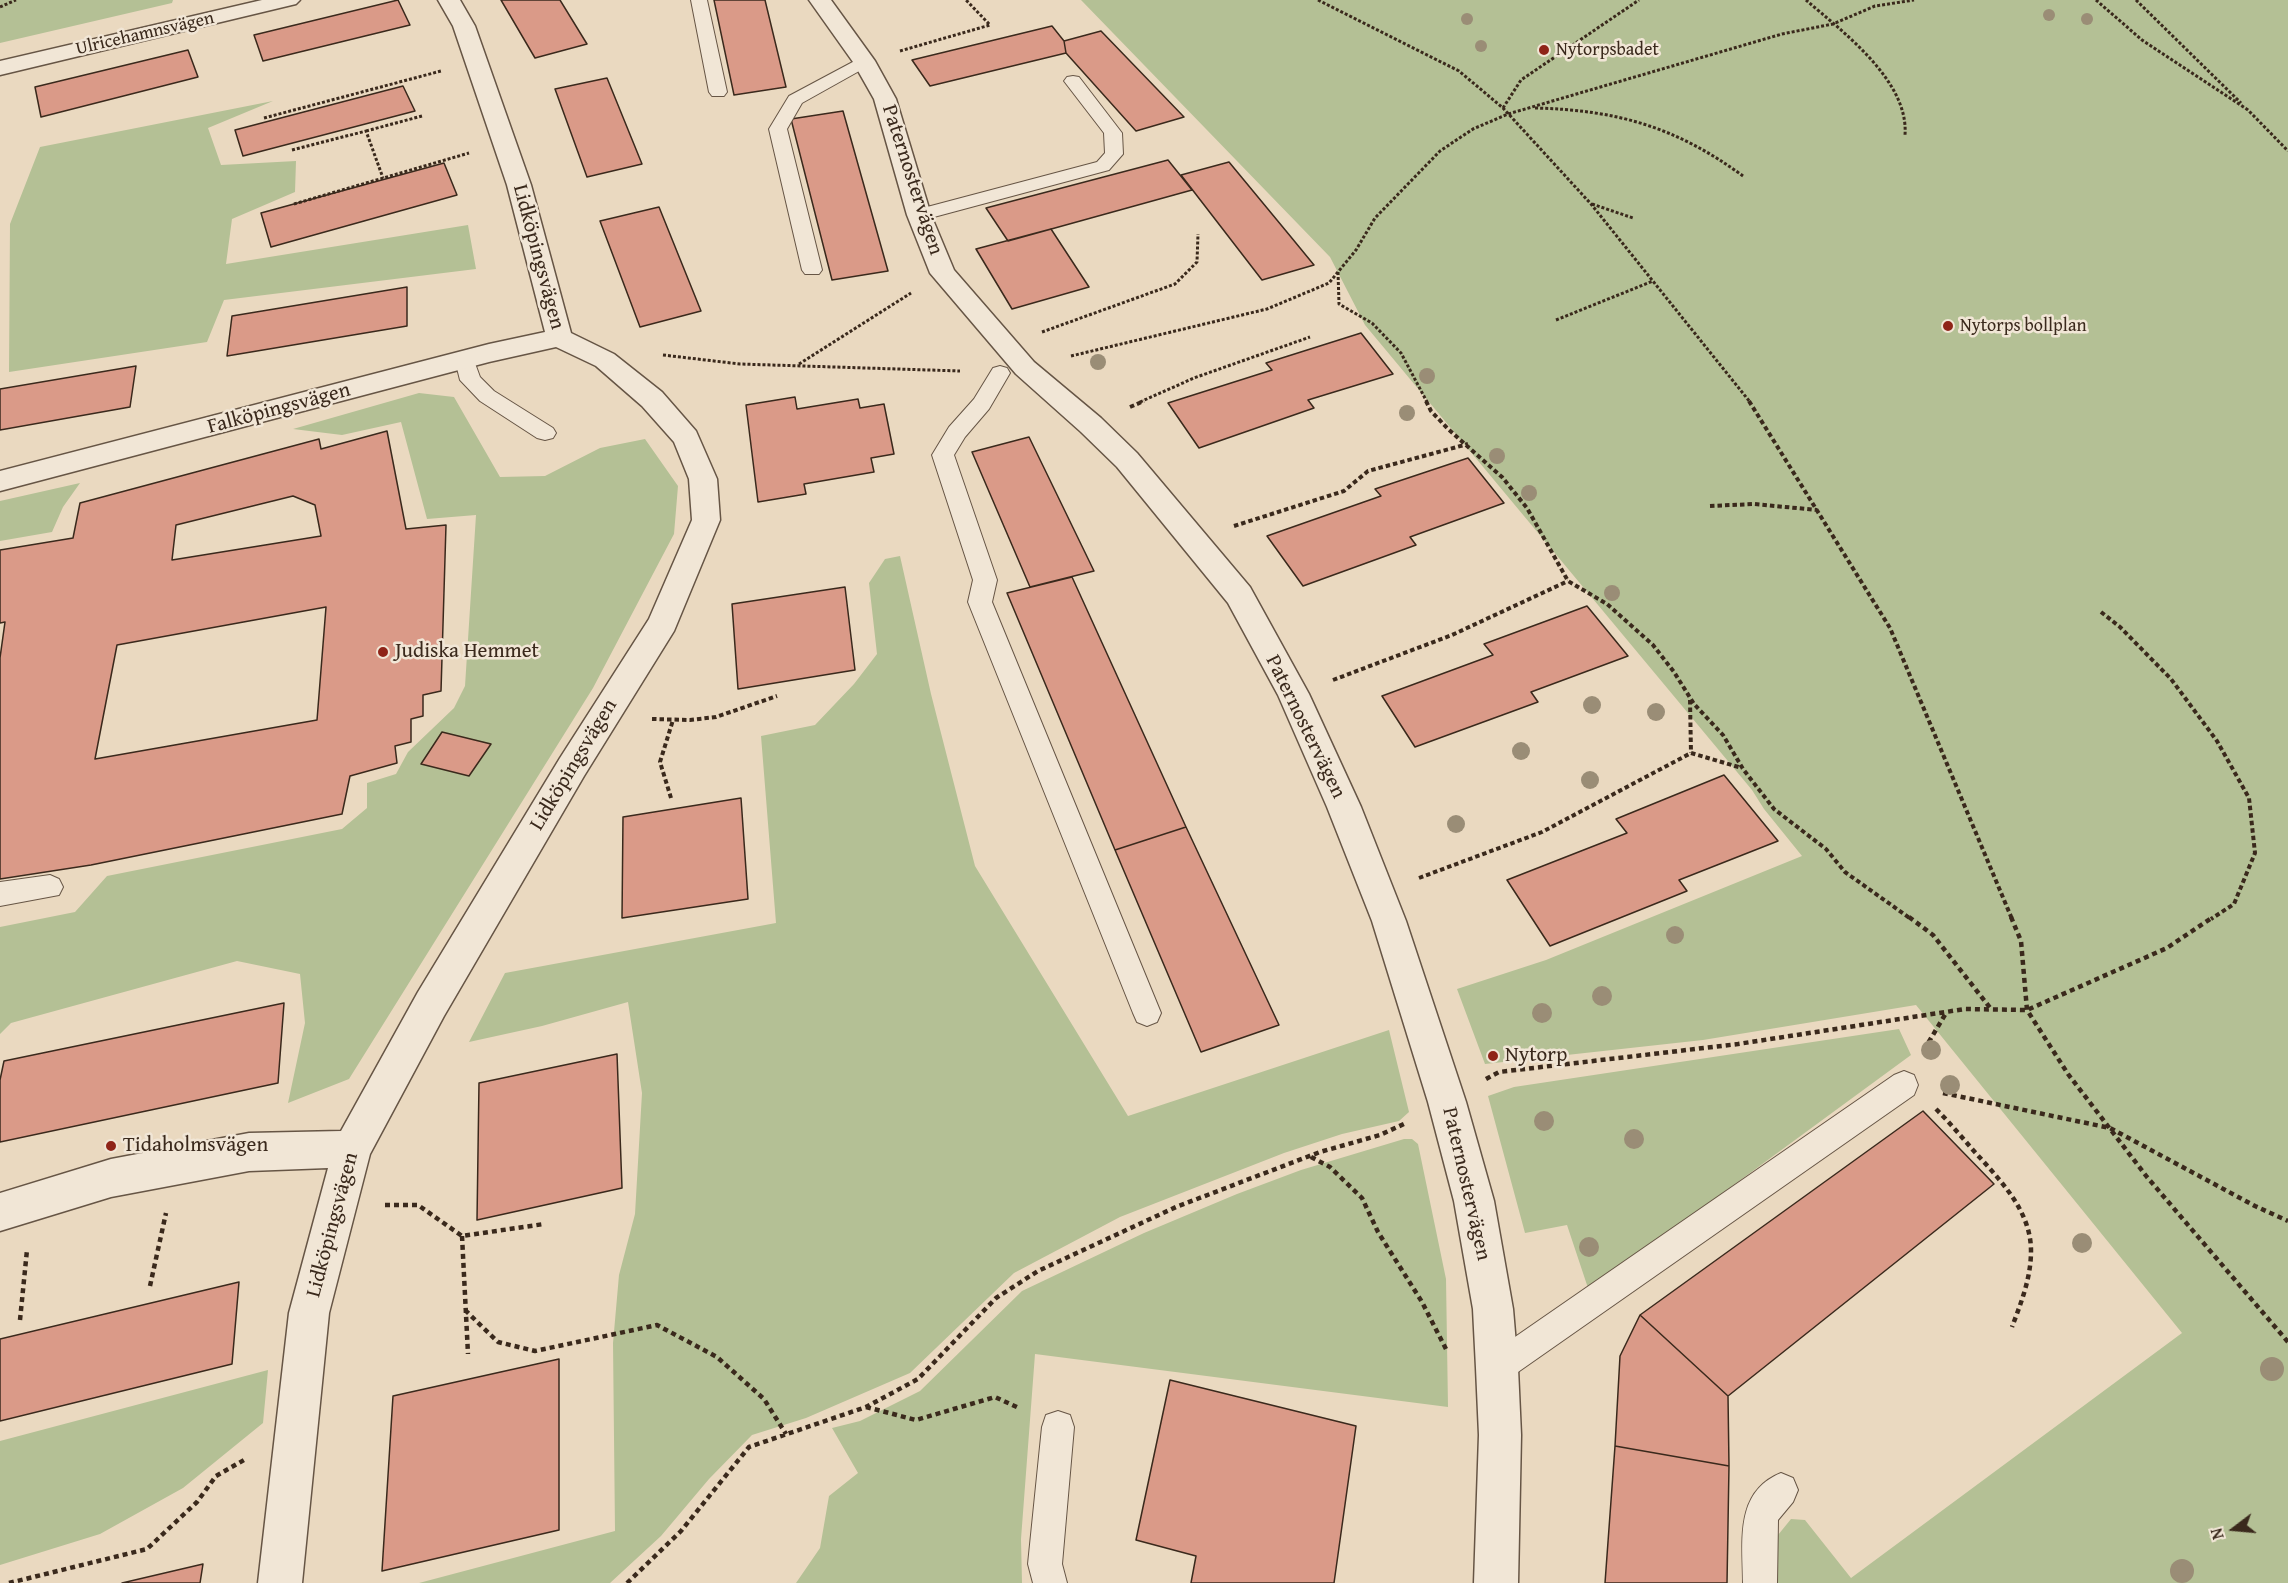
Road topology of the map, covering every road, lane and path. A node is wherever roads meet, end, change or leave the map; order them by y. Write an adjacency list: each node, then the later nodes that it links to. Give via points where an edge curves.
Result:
1 (16, 0): 13 (path)
2 (290, 0): 17 (street, Ulricehamnsvägen)
3 (449, 0): 16 (street, Lidköpingsvägen, via 464,26)
4 (699, 0): 19 (lane)
5 (820, 0): 15 (street, Paternostervägen)
6 (966, 0): 15 (path, via 990,26)
7 (1318, 0): 20 (path, via 1460,71)
8 (1640, 0): 20 (path, via 1521,80)
9 (1806, 0): 14 (path)
10 (1914, 0): 14 (path, via 1875,6)
11 (2096, 0): 22 (path, via 2142,40)
12 (2136, 0): 22 (path)
13 (0, 7)
14 (1833, 24): 21 (path, via 1782,34); 27 (path, via 1890,82 1906,121)
15 (864, 61): 35 (street, Paternostervägen, via 885,99); 38 (lane, via 795,100 778,129)
16 (476, 62): 25 (path); 28 (street, Lidköpingsvägen)
17 (0, 68)
18 (1073, 81): 35 (lane, via 1113,133 1114,154 1103,166)
19 (718, 92)
20 (1503, 108): 23 (path)
21 (1529, 108): 23 (path); 31 (path, via 1585,110 1662,127)
22 (2248, 110): 30 (path)
23 (1508, 114): 34 (path); 39 (path, via 1473,129 1440,151 1375,218)
24 (422, 116): 26 (path)
25 (264, 118)
26 (366, 131): 29 (path); 32 (path)
27 (1905, 135)
28 (505, 143): 32 (path); 44 (street, Lidköpingsvägen)
29 (292, 150)
30 (2288, 151)
31 (1743, 176)
32 (383, 178): 33 (path)
33 (294, 204)
34 (1591, 204): 36 (path); 41 (path)
35 (919, 214): 40 (street, Paternostervägen)
36 (1633, 218)
37 (1198, 234): 45 (path, via 1197,262 1175,285)
38 (812, 270)
39 (1338, 272): 49 (path, via 1329,283 1267,309); 52 (path, via 1339,304 1372,323 1401,352 1431,411)
40 (943, 273): 45 (street, Paternostervägen); 48 (path)
41 (1653, 281): 42 (path); 55 (path, via 1757,411)
42 (1556, 320)
43 (1310, 337): 50 (path, via 1194,378)
44 (559, 338): 46 (street, Falköpingsvägen); 47 (street, Lidköpingsvägen)
45 (1004, 345): 49 (street, Paternostervägen)
46 (465, 360): 51 (lane, via 470,380 487,396); 53 (street, Falköpingsvägen)
47 (605, 360): 48 (path, via 666,355 740,364); 62 (street, Lidköpingsvägen, via 652,399 686,438 703,479 706,520 663,623)
48 (798, 365): 49 (path)
49 (1012, 371): 50 (street, Paternostervägen); 72 (lane, via 957,432 943,455 985,580 980,602)
50 (1091, 425): 56 (street, Paternostervägen, via 1127,460)
51 (545, 433)
52 (1468, 444): 56 (path, via 1368,471 1344,491); 57 (path, via 1527,508)
53 (0, 482)
54 (1710, 506): 55 (path, via 1754,504)
55 (1818, 510): 71 (path, via 1890,628 2021,941)
56 (1194, 539): 59 (street, Paternostervägen, via 1239,595)
57 (1568, 581): 59 (path, via 1452,635); 61 (path, via 1606,604 1653,645)
58 (2101, 612): 71 (path, via 2171,679 2217,741 2249,798 2255,853 2234,904 2167,948)
59 (1293, 694): 68 (street, Paternostervägen)
60 (777, 696): 63 (path, via 716,717)
61 (1690, 698): 64 (path); 65 (path, via 1723,735)
62 (603, 718): 63 (path); 77 (street, Lidköpingsvägen, via 431,1004)
63 (673, 720): 66 (path, via 660,762)
64 (1691, 753): 65 (path); 68 (path, via 1542,832)
65 (1743, 769): 70 (path, via 1774,809 1826,849 1845,872 1934,935)
66 (671, 798)
67 (50, 886): 69 (lane)
68 (1379, 893): 74 (street, Paternostervägen)
69 (0, 894)
70 (1991, 1009): 71 (path); 74 (path, via 1965,1009 1738,1044 1499,1072)
71 (2027, 1010): 76 (path, via 2068,1074)
72 (1147, 1013)
73 (1904, 1085): 76 (path); 88 (path, via 1940,1112 2016,1197 2031,1234 2031,1271); 92 (lane)
74 (1447, 1102): 92 (street, Paternostervägen, via 1474,1201 1493,1309)
75 (1401, 1125): 78 (path)
76 (2110, 1128): 82 (path); 89 (path)
77 (352, 1149): 79 (street, via 249,1152); 80 (street, Lidköpingsvägen)
78 (1310, 1156): 91 (path, via 1330,1167 1362,1198); 93 (path, via 1176,1208 1038,1271 996,1298 918,1379)
79 (176, 1166): 81 (street, via 111,1178); 85 (path)
80 (336, 1205): 84 (path, via 418,1205); 95 (street, Lidköpingsvägen, via 309,1313)
81 (16, 1207): 87 (path)
82 (2288, 1221)
83 (544, 1224): 84 (path)
84 (462, 1236): 86 (path)
85 (150, 1286)
86 (465, 1310): 90 (path); 96 (path, via 498,1342 535,1351 657,1325 717,1357 764,1399)
87 (20, 1320)
88 (2012, 1327)
89 (2288, 1342)
90 (468, 1354)
91 (1452, 1360)
92 (1497, 1368): 102 (street, Paternostervägen, via 1500,1435)
93 (866, 1407): 94 (path, via 916,1420 995,1397); 96 (path)
94 (1058, 1427): 101 (lane, via 1046,1564)
95 (295, 1429): 98 (path, via 216,1476 197,1502 147,1549); 99 (street, Lidköpingsvägen)
96 (786, 1434): 100 (path, via 748,1447 681,1531)
97 (1781, 1490): 103 (lane, via 1761,1514)
98 (9, 1583)
99 (280, 1583)
100 (627, 1583)
101 (1050, 1583)
102 (1496, 1583)
103 (1760, 1583)

